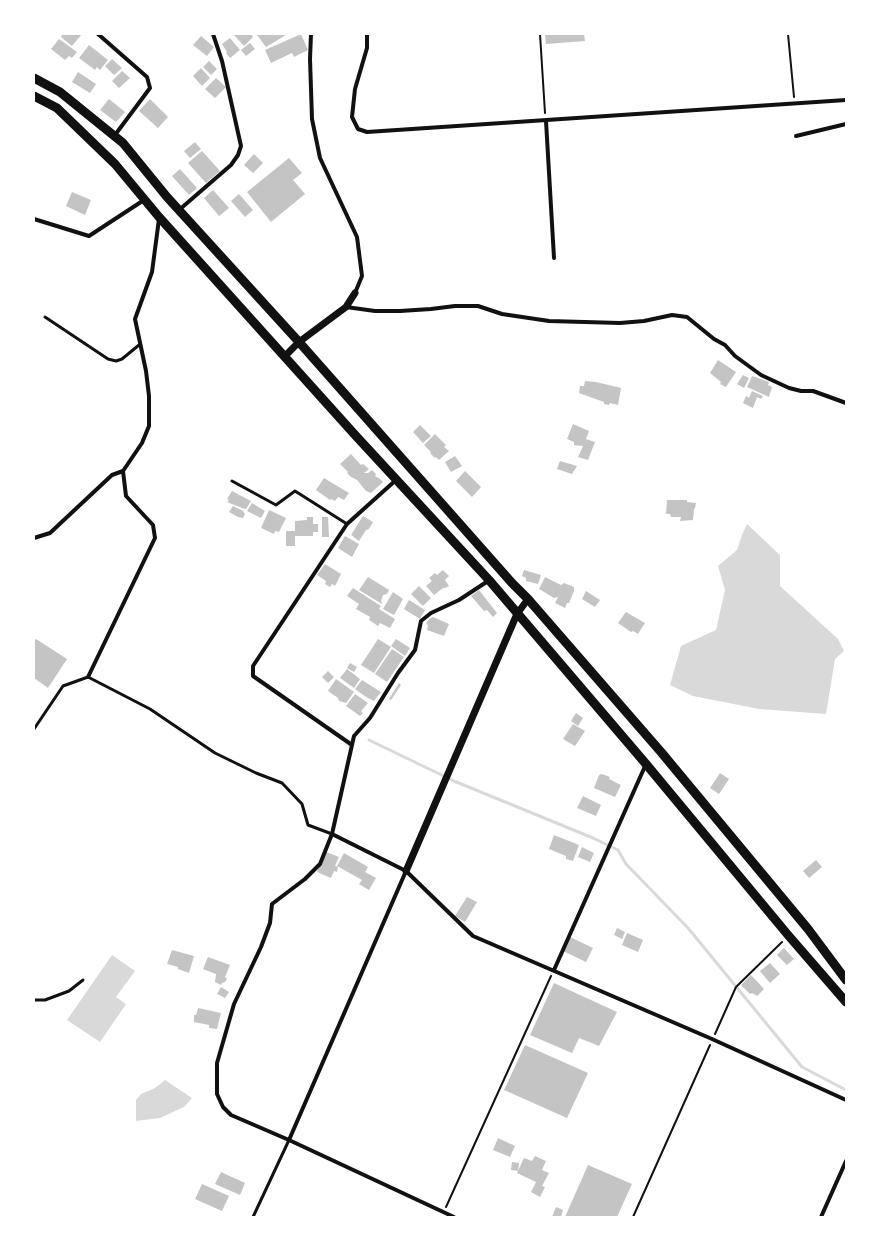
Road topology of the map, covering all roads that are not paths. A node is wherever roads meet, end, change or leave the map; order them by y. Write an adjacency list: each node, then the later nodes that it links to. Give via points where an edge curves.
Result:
1 (98, 34): 10 (street, via 147,77 150,88)
2 (213, 34): 13 (street, via 222,61 241,146 231,165)
3 (311, 34): 17 (street, via 312,119 320,158 357,237 362,276)
4 (367, 34): 8 (street, via 367,48 355,89 352,117 358,129 367,132)
5 (34, 78): 10 (main road, via 60,92)
6 (34, 96): 12 (main road, via 57,108 68,118 115,164)
7 (846, 100): 8 (street)
8 (546, 121): 16 (street)
9 (846, 124): 11 (street)
10 (115, 135): 13 (main road)
11 (796, 136)
12 (144, 199): 14 (main road); 15 (street, via 89,236)
13 (179, 210): 20 (main road)
14 (159, 217): 21 (street, via 152,272 135,319); 22 (main road)
15 (34, 219)
16 (554, 258)
17 (355, 293): 18 (street)
18 (346, 308): 20 (street); 23 (street, via 400,311 478,306 502,314 549,321 620,323 672,315 687,317 761,375 789,388 812,391)
19 (45, 317): 21 (lane, via 108,359 122,359)
20 (299, 342): 22 (street); 30 (main road)
21 (139, 345): 24 (street, via 146,371 150,426)
22 (285, 356): 25 (main road)
23 (846, 403)
24 (123, 471): 28 (street, via 112,475 50,532); 32 (street, via 126,496 153,525 155,538)
25 (396, 480): 27 (street); 29 (main road)
26 (232, 481): 27 (lane, via 276,505 295,491)
27 (347, 524): 34 (street, via 253,666 253,676)
28 (34, 538)
29 (489, 580): 31 (main road); 34 (street, via 459,600 431,613 422,621 415,650 370,718 354,736)
30 (528, 599): 31 (street); 40 (main road, via 666,758 808,929)
31 (517, 614): 35 (main road); 37 (street)
32 (88, 677): 33 (lane, via 63,686); 36 (lane, via 150,709 215,753 282,783 302,804 308,825)
33 (34, 730)
34 (352, 745): 36 (street)
35 (646, 764): 38 (street); 42 (main road)
36 (332, 834): 37 (street); 44 (street, via 320,864 272,904 270,923 234,1004 217,1063 217,1094 230,1116)
37 (406, 871): 38 (street, via 473,936); 44 (street)
38 (554, 970): 43 (street)
39 (83, 980): 41 (lane, via 69,991 45,1000)
40 (846, 980)
41 (34, 1000)
42 (846, 1002)
43 (846, 1100)
44 (289, 1140): 46 (lane); 47 (street)
45 (846, 1161): 48 (street)
46 (253, 1217)
47 (454, 1217)
48 (821, 1217)

